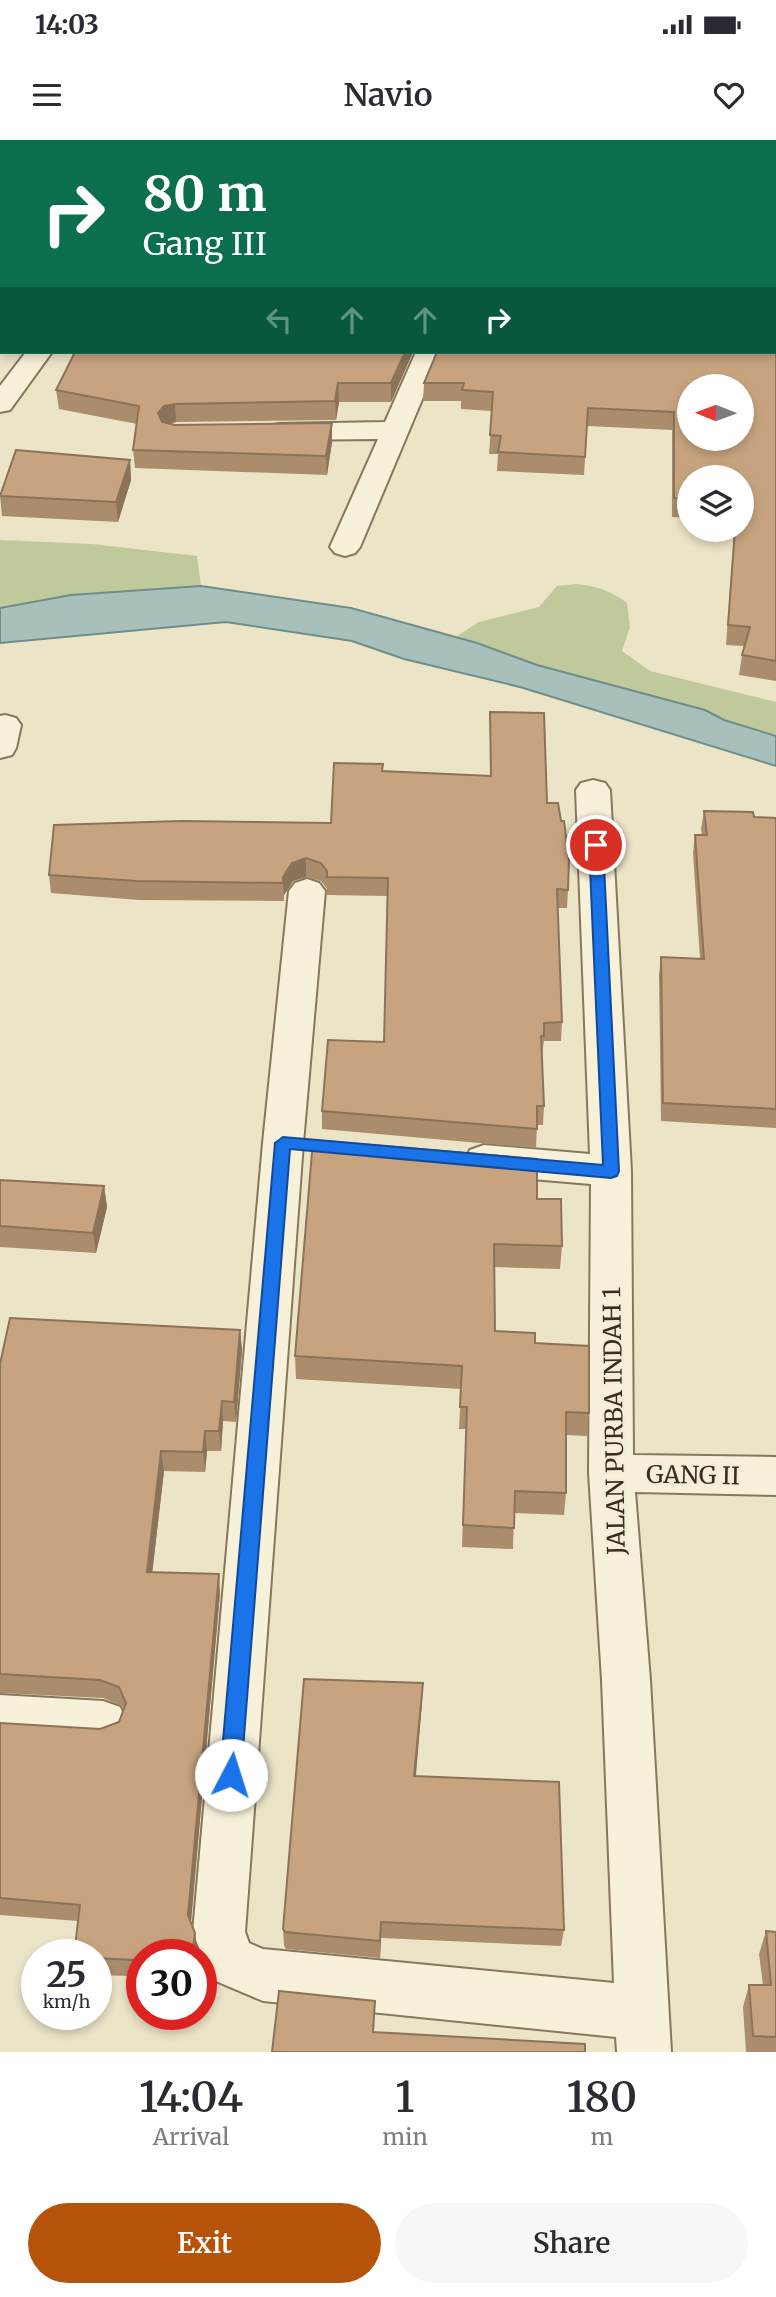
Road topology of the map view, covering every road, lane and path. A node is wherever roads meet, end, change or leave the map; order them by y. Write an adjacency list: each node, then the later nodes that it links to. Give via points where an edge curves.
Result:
1 (38, 354): 3 (street)
2 (428, 354): 4 (street)
3 (0, 404)
4 (396, 430): 5 (street); 6 (street)
5 (258, 432)
6 (345, 547)
7 (593, 790): 10 (street, JALAN PURBA INDAH 1)
8 (307, 891): 15 (street, via 303,1144 219,1932 230,1961 263,1975)
9 (447, 1157): 10 (street)
10 (611, 1171): 11 (street, JALAN PURBA INDAH 1)
11 (611, 1473): 12 (street, GANG II); 15 (street, JALAN PURBA INDAH 1)
12 (776, 1476)
13 (0, 1717): 14 (street)
14 (103, 1723)
15 (643, 2032)

